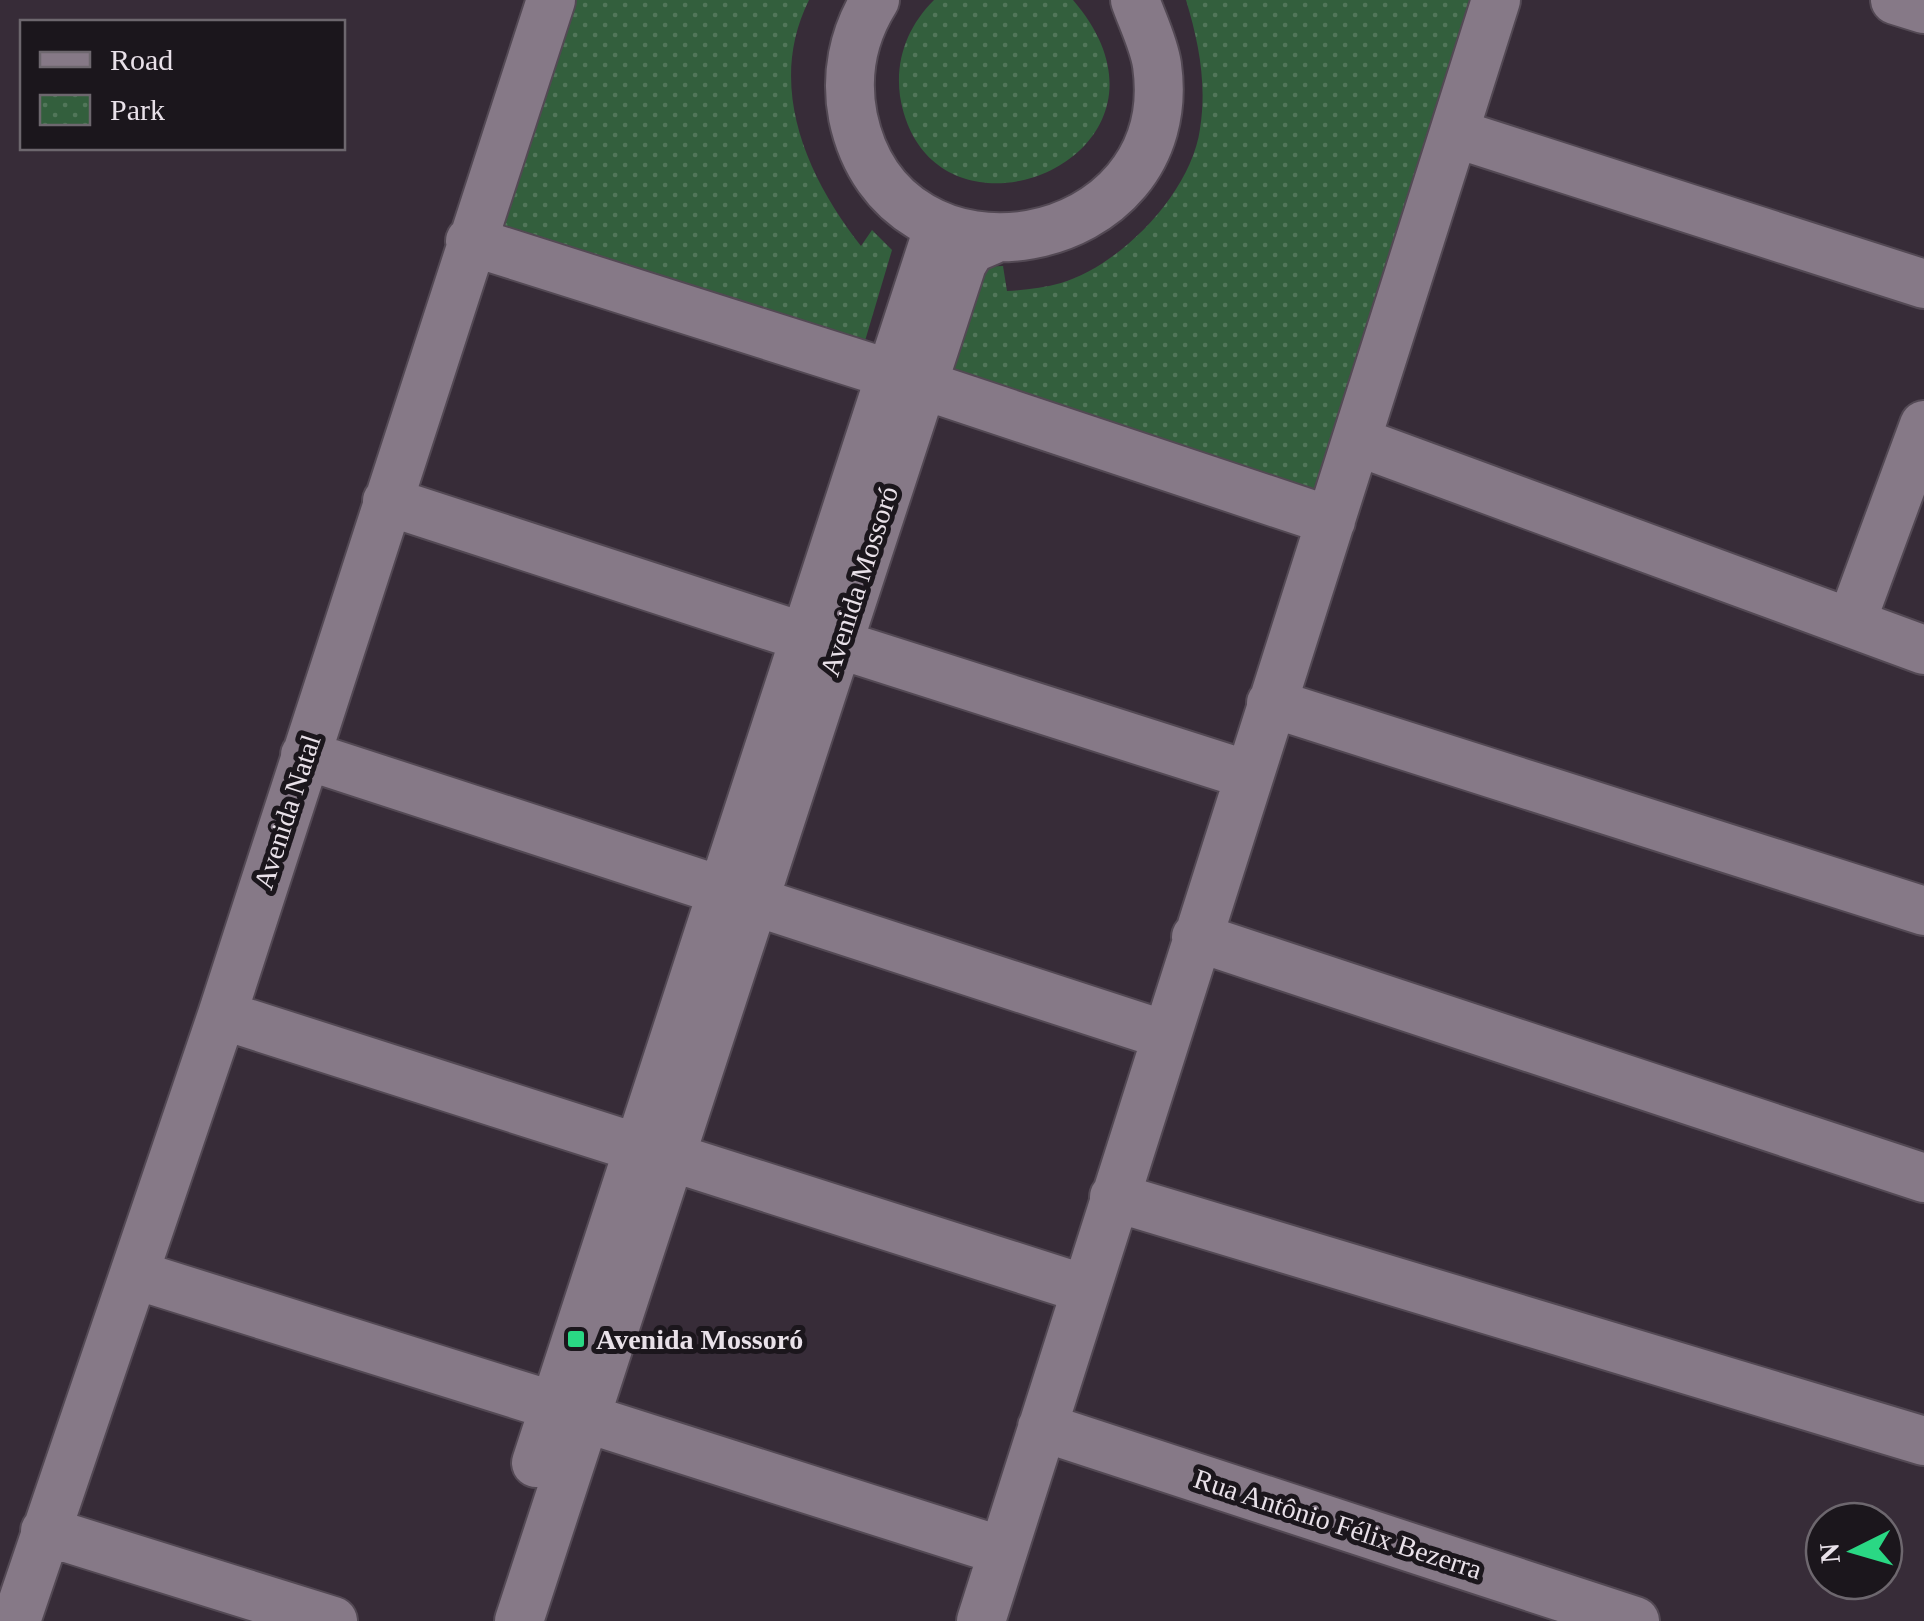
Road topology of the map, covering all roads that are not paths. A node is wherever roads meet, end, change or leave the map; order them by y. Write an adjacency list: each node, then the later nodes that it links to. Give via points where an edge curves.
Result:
1 (551, 0): 10 (street, Avenida Natal)
2 (875, 0): 8 (street, via 851,58 858,137 902,203)
3 (1134, 0): 9 (street, via 1157,64 1156,113 1140,158 1112,197 1072,224 1026,239)
4 (1496, 0): 7 (street)
5 (1895, 0): 6 (street)
6 (1924, 9)
7 (1454, 133): 11 (street); 14 (street)
8 (935, 225): 9 (street); 12 (street)
9 (992, 240): 12 (street, Avenida Mossoró, via 971,249)
10 (470, 241): 12 (street); 15 (street, Avenida Natal)
11 (1924, 284)
12 (906, 380): 16 (street); 18 (street, Avenida Mossoró)
13 (1924, 426): 17 (street)
14 (1356, 441): 16 (street); 17 (street)
15 (387, 501): 18 (street); 21 (street, Avenida Natal)
16 (1331, 521): 20 (street)
17 (1851, 623): 19 (street)
18 (821, 641): 22 (street); 23 (street, Avenida Mossoró)
19 (1924, 650)
20 (1272, 702): 22 (street); 24 (street)
21 (304, 755): 23 (street); 26 (street, Avenida Natal)
22 (1248, 775): 25 (street)
23 (737, 898): 27 (street); 28 (street, Avenida Mossoró)
24 (1924, 911)
25 (1196, 937): 27 (street); 29 (street)
26 (222, 1015): 28 (street); 31 (street, Avenida Natal)
27 (1165, 1035): 30 (street)
28 (654, 1152): 32 (street); 33 (street, Avenida Mossoró)
29 (1924, 1178)
30 (1114, 1197): 32 (street); 35 (street)
31 (136, 1275): 33 (street); 36 (street, Avenida Natal)
32 (1085, 1289): 34 (street)
33 (570, 1412): 37 (street); 40 (street); 41 (street, Avenida Mossoró)
34 (1042, 1426): 37 (street); 43 (street, Rua Antônio Félix Bezerra)
35 (1924, 1441)
36 (45, 1531): 38 (street, Avenida Natal); 39 (street)
37 (1002, 1552): 42 (street)
38 (16, 1621)
39 (333, 1621)
40 (484, 1621)
41 (519, 1621)
42 (980, 1621)
43 (1635, 1621)

